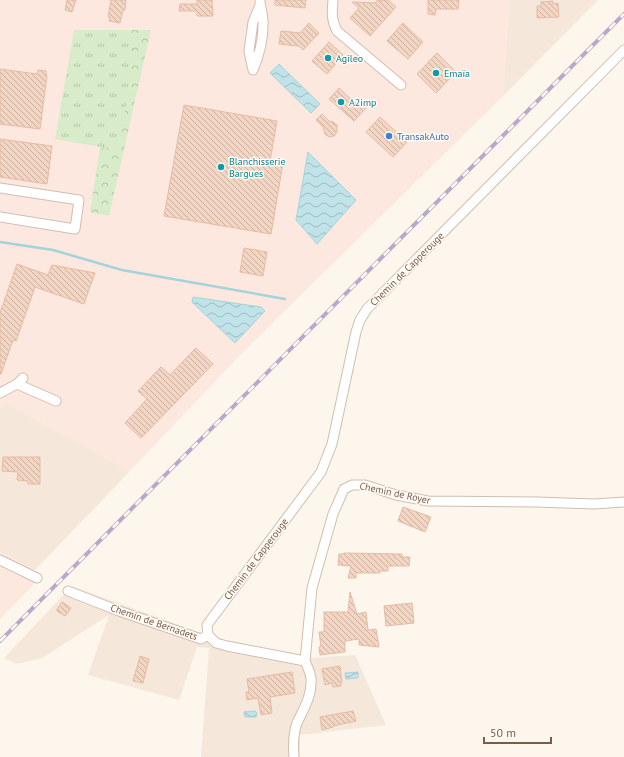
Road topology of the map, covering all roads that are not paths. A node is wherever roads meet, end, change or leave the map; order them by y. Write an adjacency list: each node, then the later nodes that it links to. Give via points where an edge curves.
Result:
1 (333, 0): 4 (street, via 331,14 337,31)
2 (260, 3): 2 (street, via 264,24 260,54 253,70 249,51 252,22)
3 (624, 50): 13 (street, Chemin de Capperouge, via 367,309 356,332 332,444 321,472 207,626)
4 (401, 85)
5 (0, 188): 6 (street, via 80,200 76,228)
6 (0, 217)
7 (0, 393): 8 (street, via 20,381)
8 (56, 400)
9 (624, 502): 14 (street, Chemin de Royer, via 594,504 428,501 396,495 365,485 352,485 344,490 333,514 312,588)
10 (0, 560): 11 (street)
11 (37, 578)
12 (68, 591): 13 (street, Chemin de Bernadets, via 201,639)
13 (208, 636): 14 (street, Chemin de Bernadets, via 216,643 227,646)
14 (305, 661): 15 (street, via 311,677 311,691 297,724 293,740)
15 (294, 757)

